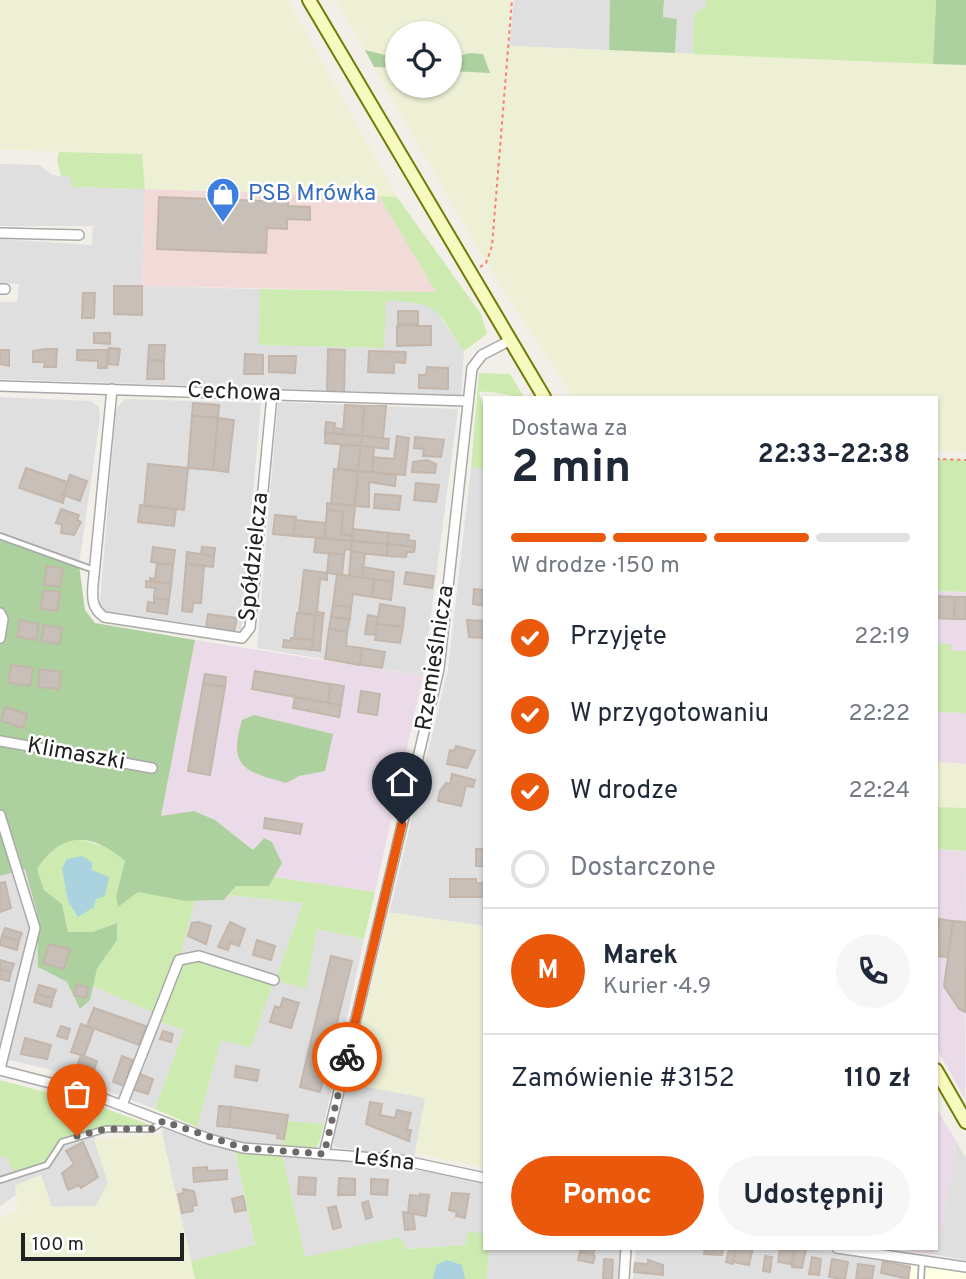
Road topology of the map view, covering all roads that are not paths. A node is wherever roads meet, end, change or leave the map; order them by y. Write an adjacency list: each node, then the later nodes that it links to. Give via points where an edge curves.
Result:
1 (309, 0): 4 (main road)
2 (0, 233): 3 (street)
3 (79, 236)
4 (511, 340): 8 (main road); 9 (street, Rzemieślnicza, via 475,360)
5 (0, 386): 6 (street, Cechowa)
6 (112, 389): 7 (street, Cechowa); 11 (street, Spółdzielcza)
7 (272, 395): 9 (street, Cechowa); 11 (street, Spółdzielcza, via 250,628 242,638 104,617 92,601)
8 (543, 396)
9 (468, 401): 23 (street, Rzemieślnicza, via 439,668)
10 (0, 536): 11 (lane)
11 (94, 570)
12 (0, 613): 13 (street)
13 (0, 638)
14 (0, 741): 15 (street, Klimaszki)
15 (152, 768)
16 (0, 815): 18 (street, via 35,928)
17 (274, 980): 20 (street, via 199,956 178,960)
18 (0, 1070): 20 (street, Leśna)
19 (938, 1073): 22 (main road)
20 (122, 1105): 21 (street, Leśna)
21 (163, 1121): 23 (street, Leśna, via 243,1148); 25 (lane, via 152,1129 106,1129 69,1139 47,1165)
22 (966, 1122)
23 (324, 1154): 24 (street, Leśna, via 401,1160)
24 (483, 1178)
25 (0, 1180)
26 (626, 1250): 30 (street)
27 (850, 1250): 28 (street)
28 (922, 1261): 29 (street); 31 (lane)
29 (966, 1267)
30 (624, 1279)
31 (921, 1279)

